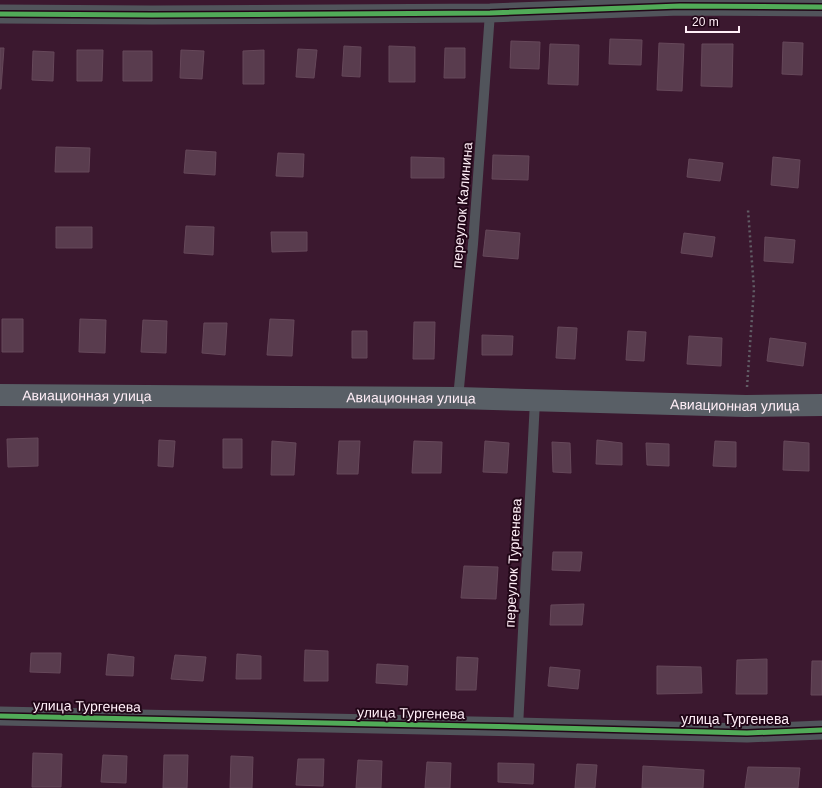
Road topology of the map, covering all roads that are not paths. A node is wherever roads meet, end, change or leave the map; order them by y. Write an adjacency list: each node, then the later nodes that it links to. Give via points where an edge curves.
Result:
1 (822, 7): 3 (street, via 680,6)
2 (152, 8): 3 (street); 4 (street)
3 (490, 13): 6 (lane, переулок Калинина, via 473,244)
4 (0, 14)
5 (0, 395): 6 (main road, Авиационная улица)
6 (458, 398): 7 (main road, Авиационная улица)
7 (535, 401): 8 (main road, Авиационная улица, via 746,406); 10 (lane, переулок Тургенева)
8 (822, 405)
9 (0, 716): 10 (street, улица Тургенева)
10 (518, 727): 11 (street, улица Тургенева, via 747,733)
11 (822, 730)

